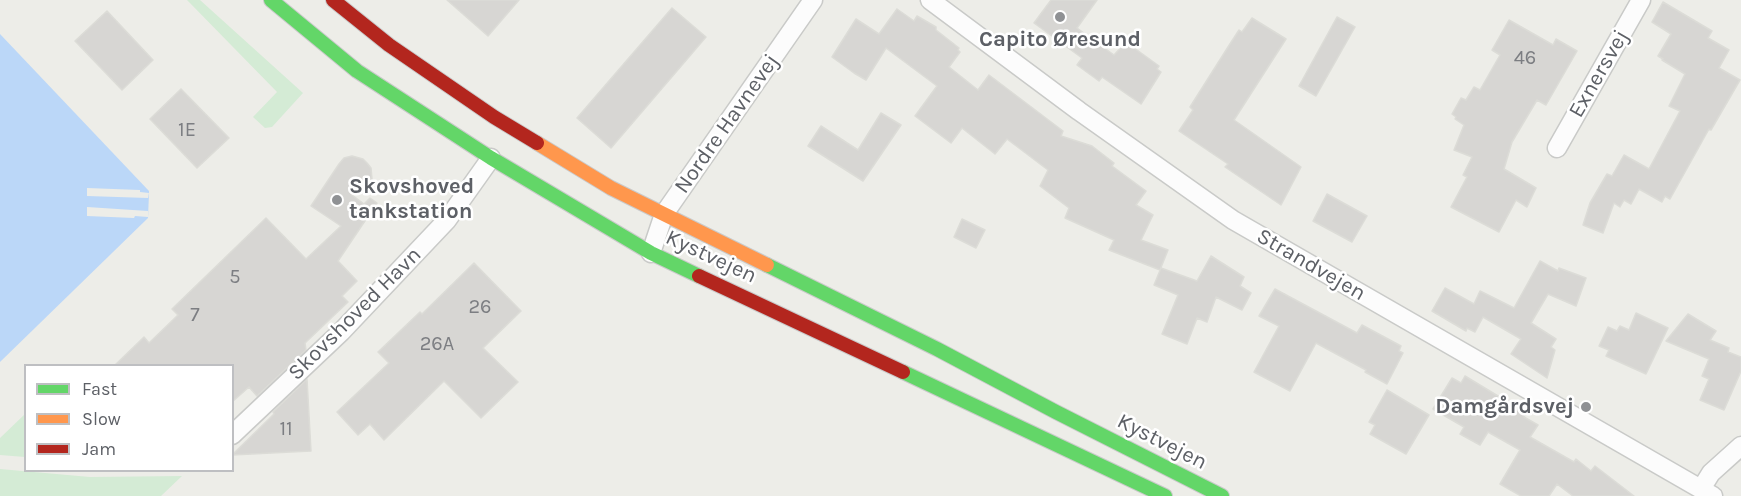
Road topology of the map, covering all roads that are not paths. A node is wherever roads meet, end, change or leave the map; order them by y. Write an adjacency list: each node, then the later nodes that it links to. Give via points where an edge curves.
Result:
1 (272, 0): 7 (main road, Kystvejen, via 357,70)
2 (333, 0): 8 (main road, Kystvejen, via 389,45 494,117 611,188)
3 (813, 0): 8 (street, Nordre Havnevej)
4 (930, 0): 12 (street, Strandvejen, via 1233,220)
5 (1641, 0): 6 (street, Exnersvej)
6 (1557, 148)
7 (491, 158): 9 (main road, Kystvejen); 10 (street, Skovshoved Havn, via 447,220 341,332)
8 (664, 214): 9 (street, Nordre Havnevej); 14 (main road, Kystvejen)
9 (651, 253): 13 (main road, Kystvejen)
10 (234, 433)
11 (1741, 446): 12 (street, via 1711,473)
12 (1707, 492)
13 (1165, 496)
14 (1222, 496)

